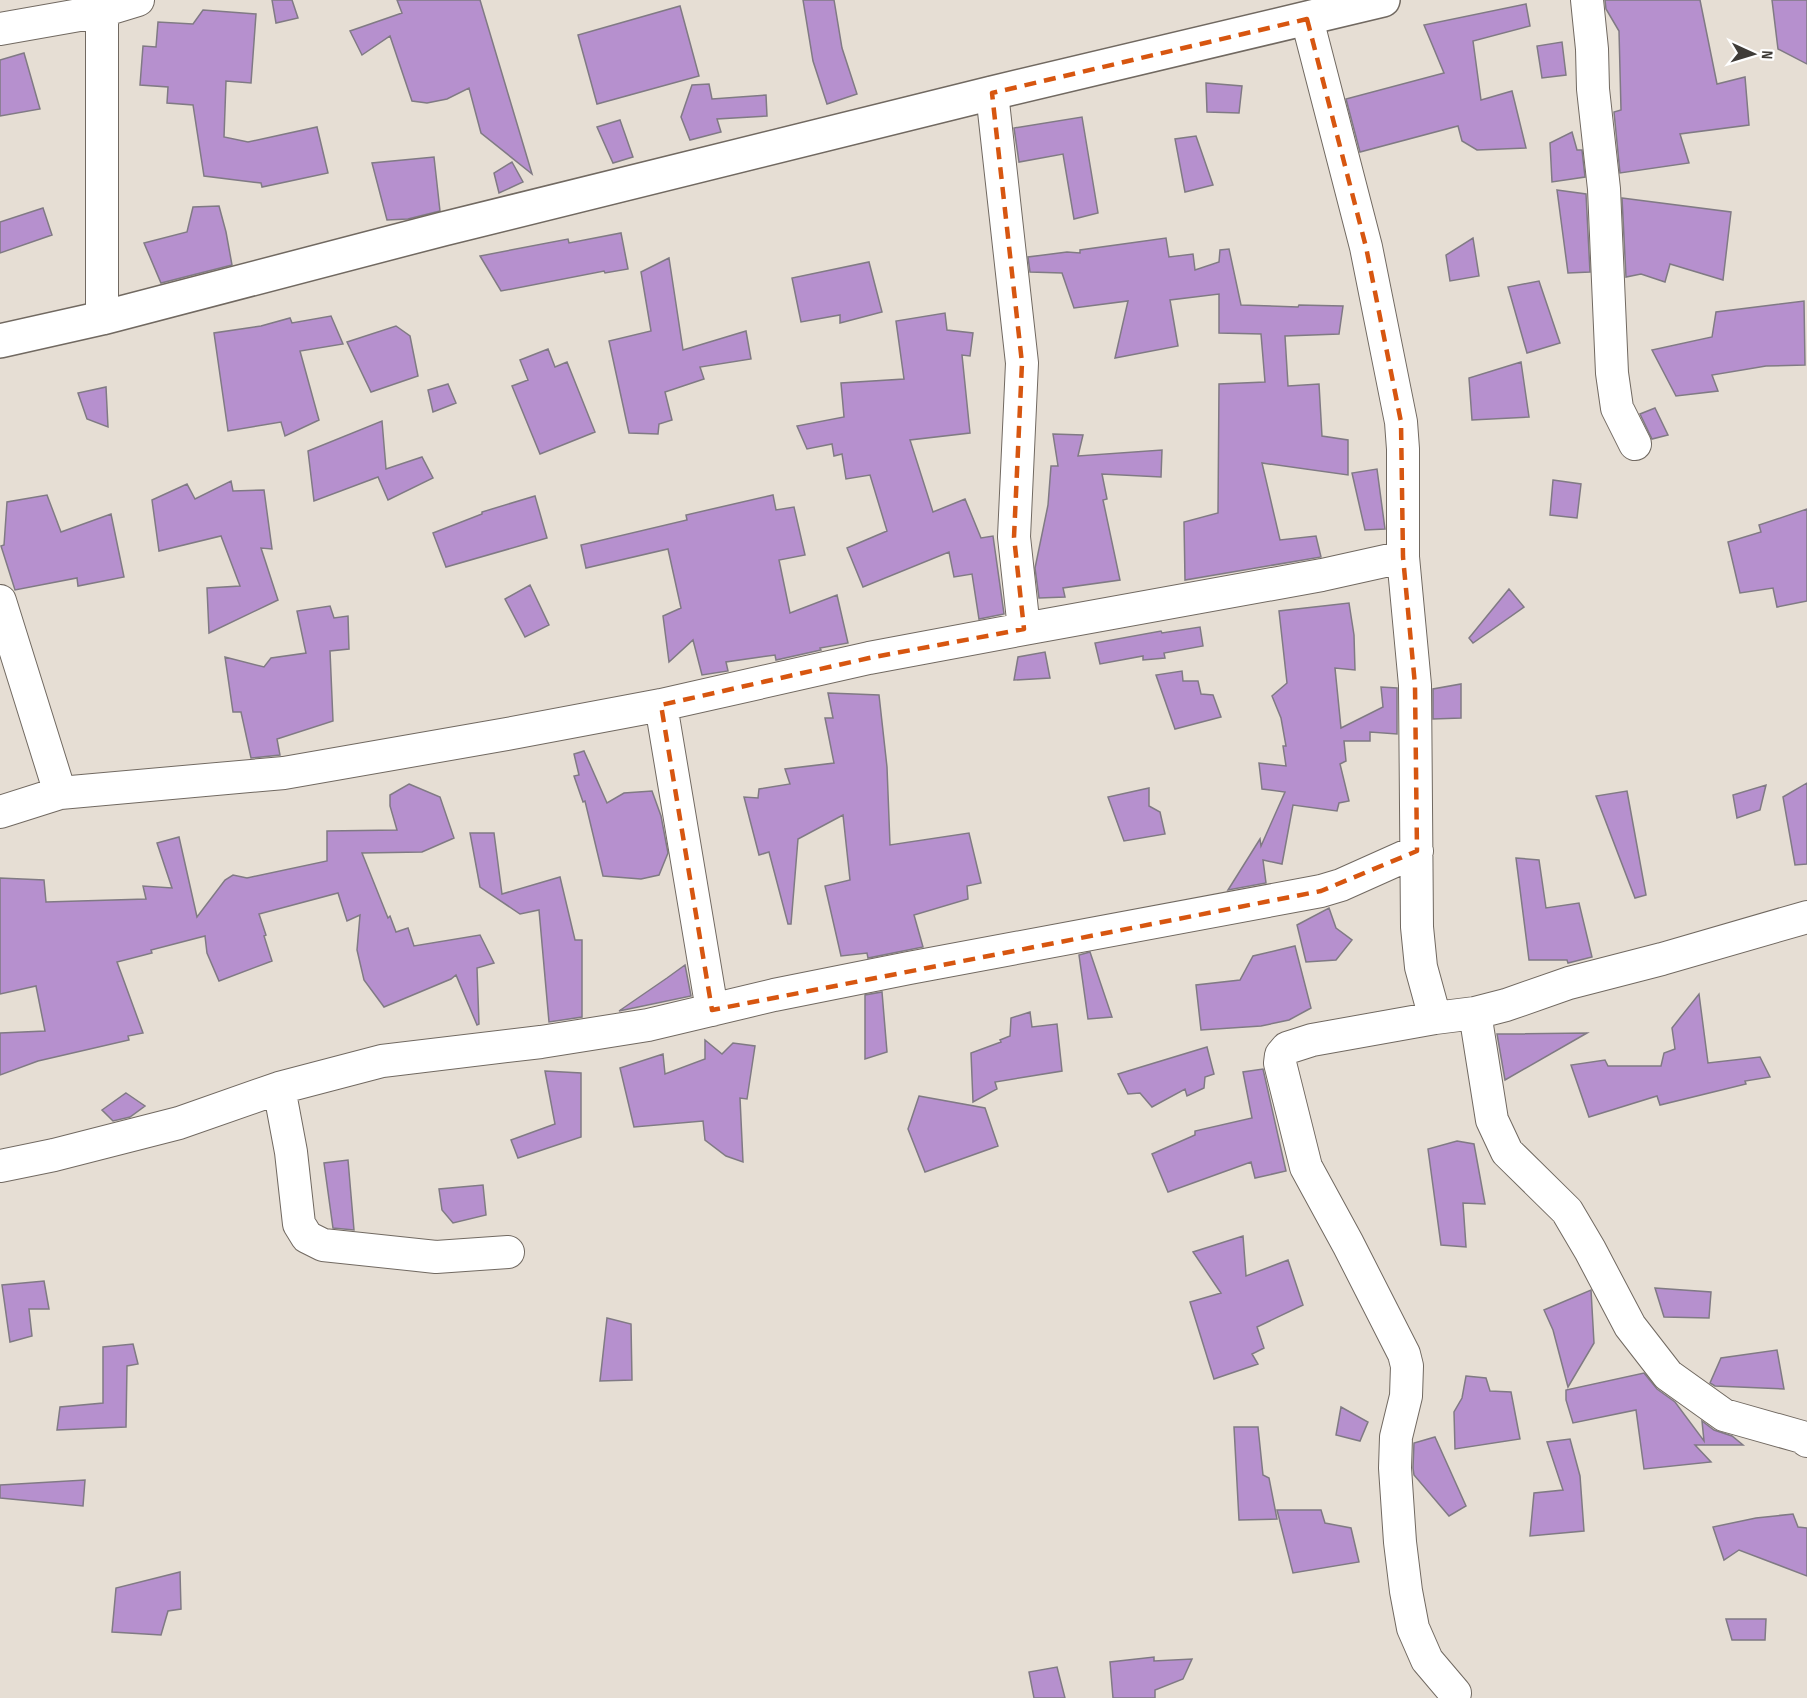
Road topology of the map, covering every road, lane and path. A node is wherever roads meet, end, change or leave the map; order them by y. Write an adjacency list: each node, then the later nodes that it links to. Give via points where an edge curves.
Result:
1 (138, 0): 4 (street)
2 (1383, 0): 5 (street)
3 (1587, 0): 10 (street, via 1604,189 1612,373 1617,408)
4 (102, 11): 6 (street); 8 (street)
5 (1307, 19): 7 (street); 11 (street, via 1366,248 1401,422)
6 (0, 30)
7 (992, 93): 8 (street); 13 (street, via 1022,363 1014,537)
8 (102, 318): 9 (street)
9 (0, 341)
10 (1635, 444)
11 (1403, 557): 13 (street); 17 (street, via 1415,686)
12 (0, 601): 15 (street)
13 (1024, 629): 14 (street, via 869,658)
14 (661, 705): 15 (street, via 284,773); 19 (street)
15 (60, 793): 16 (street)
16 (0, 812)
17 (1416, 851): 19 (street, via 1321,891 909,968); 21 (street, via 1421,966)
18 (1807, 917): 20 (street)
19 (712, 1010): 22 (street, via 541,1042 382,1060)
20 (1475, 1013): 21 (street); 25 (street, via 1492,1120 1507,1152 1567,1211 1630,1326 1668,1375 1724,1415)
21 (1435, 1018): 26 (street, via 1312,1040 1287,1048 1280,1063 1306,1167 1404,1354 1406,1396 1396,1437 1395,1468 1406,1591 1413,1628 1427,1660)
22 (279, 1088): 23 (street, via 179,1123); 24 (street, via 299,1224 307,1237 323,1245 435,1257)
23 (0, 1166)
24 (508, 1252)
25 (1807, 1441)
26 (1455, 1693)

